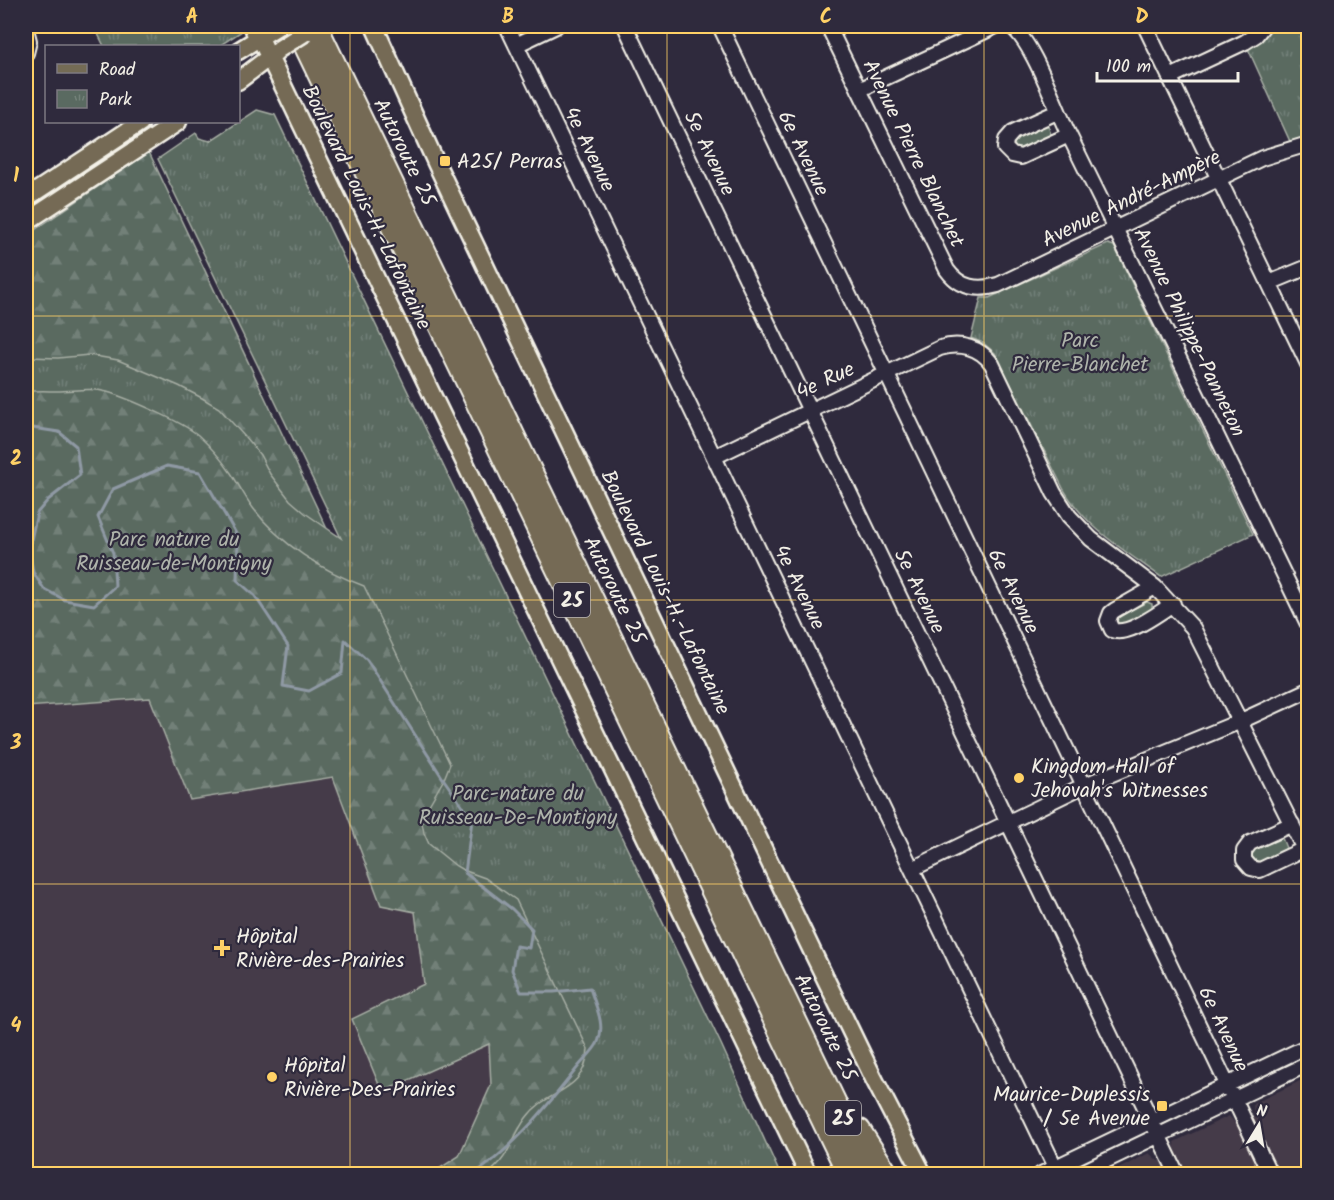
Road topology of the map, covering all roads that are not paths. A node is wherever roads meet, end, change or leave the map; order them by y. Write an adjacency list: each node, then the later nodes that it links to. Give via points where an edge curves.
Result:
1 (296, 26): 57 (highway, Autoroute 25 / 25)
2 (316, 26): 18 (main road, bridge); 49 (highway, Autoroute 25 / 25)
3 (374, 26): 60 (main road, Boulevard Louis-H.-Lafontaine, via 809,944)
4 (507, 26): 15 (street, 4e Avenue)
5 (556, 26): 15 (street)
6 (625, 26): 36 (street, 5e Avenue)
7 (720, 26): 35 (street, 6e Avenue)
8 (828, 26): 21 (street, Avenue Pierre Blanchet)
9 (996, 26): 21 (street)
10 (1145, 26): 19 (street)
11 (1263, 26): 19 (street, via 1245,42)
12 (1013, 27): 22 (street, Avenue Philippe-Panneton, via 1025,39)
13 (26, 30): 17 (street)
14 (265, 30): 16 (main road); 18 (main road, Boulevard Louis-H.-Lafontaine)
15 (516, 45): 37 (street, 4e Avenue)
16 (240, 49)
17 (27, 50)
18 (274, 54): 20 (main road); 56 (main road, Boulevard Louis-H.-Lafontaine)
19 (1170, 77): 27 (street)
20 (240, 80)
21 (859, 90): 33 (street, Avenue Pierre Blanchet, via 947,270 954,280)
22 (1058, 112): 25 (street, Avenue Philippe-Panneton); 25 (street, via 1013,132 1005,148 1021,157)
23 (139, 123): 28 (main road)
24 (176, 123): 29 (main road)
25 (1069, 135): 30 (street, Avenue Philippe-Panneton)
26 (1308, 144): 27 (street, Avenue André-Ampère, via 1262,158)
27 (1219, 179): 30 (street, Avenue André-Ampère); 32 (street)
28 (26, 198)
29 (26, 222)
30 (1116, 228): 33 (street, Avenue André-Ampère, via 998,285); 40 (street, Avenue Philippe-Panneton)
31 (1308, 267): 32 (street)
32 (1269, 283): 34 (street)
33 (973, 288)
34 (1308, 364)
35 (887, 374): 36 (street, 4e Rue); 38 (street, 4e Rue, via 940,348 964,345 980,352 992,364 1069,516 1091,539); 43 (street, 6e Avenue)
36 (810, 410): 37 (street, 4e Rue); 44 (street, 5e Avenue)
37 (714, 457): 47 (street, 4e Avenue)
38 (1155, 587): 39 (street); 39 (street, via 1111,613 1108,621 1112,630 1127,631)
39 (1173, 604): 42 (street, via 1199,638)
40 (1308, 624)
41 (1308, 690): 42 (street)
42 (1241, 721): 43 (street); 45 (street)
43 (1085, 786): 44 (street); 51 (street, 6e Avenue)
44 (1008, 822): 47 (street); 53 (street, 5e Avenue)
45 (1292, 824): 46 (street); 46 (street, via 1250,843 1244,850 1244,860 1251,868 1260,870)
46 (1306, 853)
47 (912, 869): 55 (street, 4e Avenue)
48 (1308, 1046): 51 (street)
49 (816, 1062): 58 (highway, Autoroute 25 / 25); 59 (highway)
50 (1308, 1064): 52 (street)
51 (1227, 1084): 52 (street, 6e Avenue); 53 (street)
52 (1234, 1099): 54 (street); 64 (street, 6e Avenue)
53 (1151, 1120): 54 (street, 5e Avenue); 55 (street)
54 (1158, 1135): 62 (street); 63 (street, 5e Avenue)
55 (1055, 1167): 61 (street)
56 (808, 1174)
57 (848, 1174)
58 (870, 1174)
59 (888, 1174)
60 (923, 1174)
61 (1041, 1174)
62 (1078, 1174)
63 (1177, 1174)
64 (1270, 1174)

